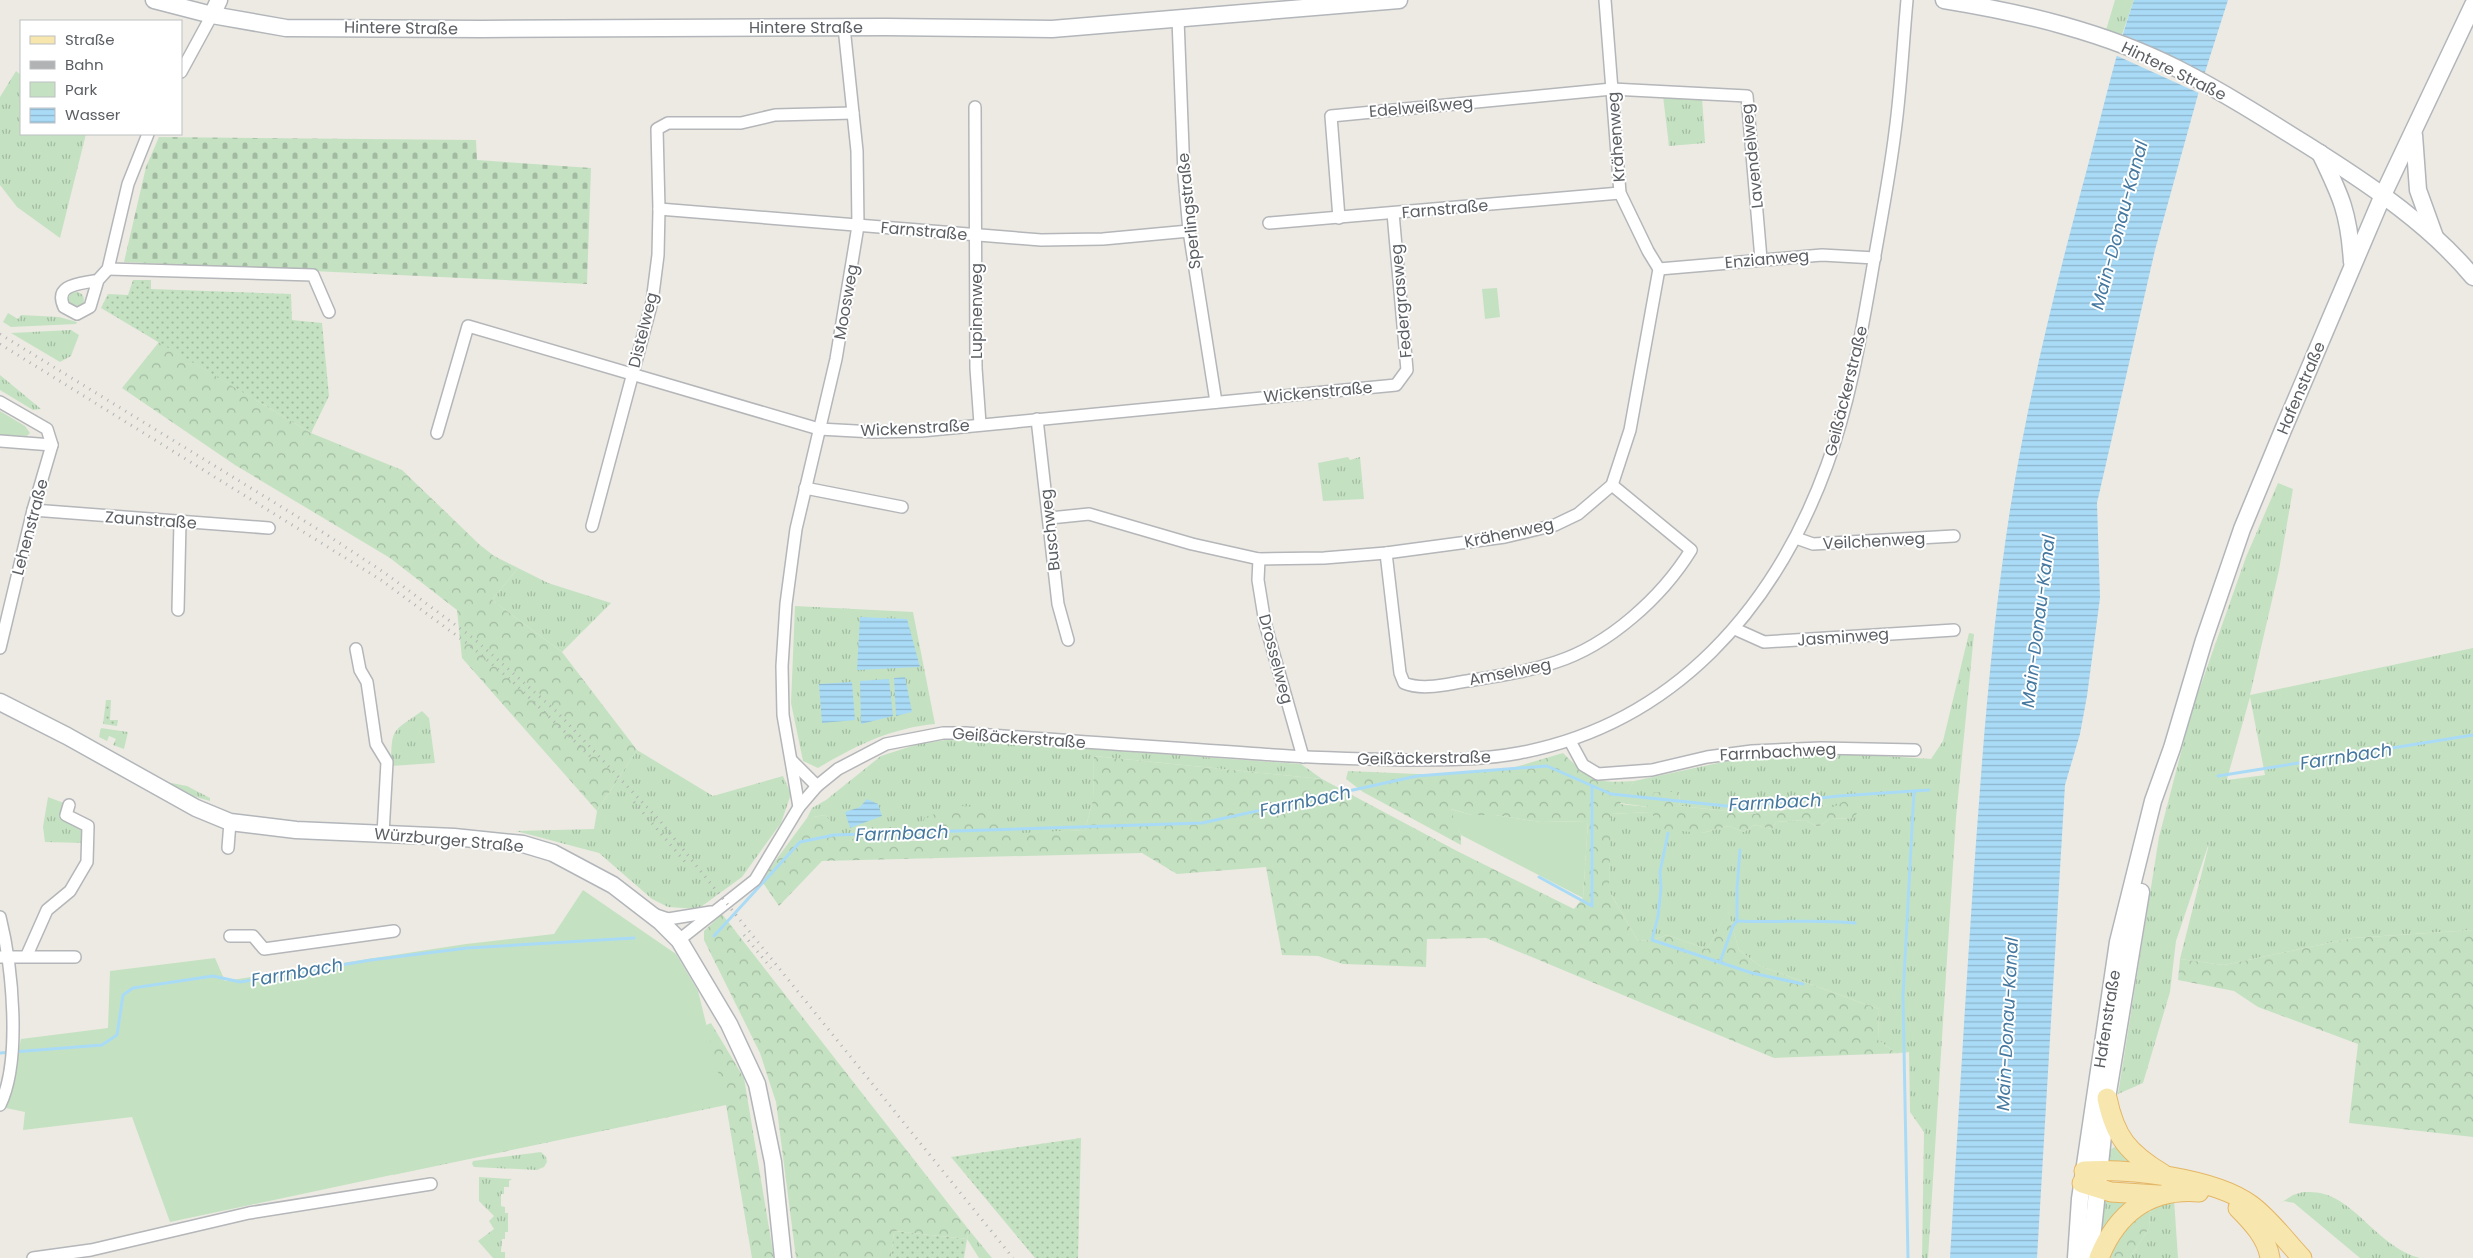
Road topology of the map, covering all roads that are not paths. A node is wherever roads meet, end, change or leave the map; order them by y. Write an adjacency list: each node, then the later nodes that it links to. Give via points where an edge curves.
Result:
1 (154, 0): 8 (street, Hintere Straße)
2 (219, 0): 8 (street)
3 (1399, 0): 9 (street, Hintere Straße)
4 (1606, 0): 12 (street, Krähenweg)
5 (1908, 0): 28 (street, Geißäckerstraße, via 1894,136)
6 (1944, 0): 17 (street, Hintere Straße, via 2084,31 2177,68)
7 (2473, 5): 15 (street, Hafenstraße)
8 (212, 15): 10 (street, Hintere Straße, via 286,28); 11 (street)
9 (1178, 19): 10 (street, Hintere Straße, via 1052,29); 25 (street, Sperlingstraße, via 1183,166)
10 (844, 27): 14 (street, Moosweg)
11 (182, 70)
12 (1612, 89): 18 (street, Krähenweg); 22 (street, Edelweißweg, via 1331,116); 29 (street, Lavendelweg, via 1747,96)
13 (975, 107): 26 (street, Lupinenweg)
14 (853, 113): 20 (street, Distelweg, via 775,115 741,123 668,123 657,129); 24 (street, Moosweg)
15 (2414, 133): 19 (street, Hafenstraße); 27 (street, via 2418,190)
16 (148, 135): 31 (street, via 128,184)
17 (2320, 153): 19 (street, Hintere Straße); 30 (street, via 2345,205)
18 (1620, 193): 21 (street, Farnstraße); 32 (street, Krähenweg)
19 (2382, 195): 27 (street, Hintere Straße); 30 (street, Hafenstraße)
20 (659, 210): 24 (street, Farnstraße); 36 (street, Distelweg, via 652,302)
21 (1393, 214): 22 (street, Farnstraße); 37 (street, Federgrasweg, via 1407,370)
22 (1339, 218): 23 (street, Farnstraße)
23 (1269, 223)
24 (858, 226): 26 (street, Farnstraße); 42 (street, Moosweg, via 845,310)
25 (1189, 231): 26 (street, Farnstraße, via 1103,239 1041,240); 39 (street, Sperlingstraße)
26 (976, 235): 41 (street, Lupinenweg, via 976,368)
27 (2436, 241): 33 (street, Hintere Straße)
28 (1875, 258): 29 (street, Enzianweg, via 1822,255); 55 (street, Geißäckerstraße, via 1844,410 1827,466)
29 (1761, 259): 32 (street, Enzianweg)
30 (2352, 268): 69 (street, Hafenstraße, via 2242,529)
31 (108, 269): 34 (street); 35 (street, via 313,275)
32 (1659, 269): 46 (street, via 1630,430)
33 (2473, 277)
34 (98, 280)
35 (329, 312)
36 (633, 374): 42 (street, Wickenstraße); 43 (street, Wickenstraße, via 468,326); 52 (street, Distelweg)
37 (1396, 385): 39 (street, Wickenstraße)
38 (0, 402): 45 (street, via 47,429)
39 (1216, 402): 40 (street, Wickenstraße)
40 (1037, 419): 41 (street, Wickenstraße); 50 (street, Buschweg)
41 (980, 424): 42 (street, Wickenstraße, via 921,431)
42 (819, 429): 47 (street, Moosweg)
43 (437, 433)
44 (0, 441): 45 (street)
45 (51, 441): 49 (street, Lehenstraße)
46 (1612, 485): 56 (street, Krähenweg, via 1578,514 1548,527 1505,537); 56 (street, Amselweg, via 1691,550 1679,570 1638,612 1598,642 1559,662 1518,674 1420,687 1404,683 1400,673)
47 (804, 488): 48 (street); 68 (street, Moosweg, via 790,576 782,666 783,715)
48 (902, 508)
49 (33, 510): 51 (street, Zaunstraße); 62 (street, Lehenstraße)
50 (1050, 518): 57 (street, Krähenweg, via 1089,514 1192,544); 61 (street, Buschweg, via 1058,604)
51 (180, 522): 53 (street, Zaunstraße); 58 (street)
52 (592, 526)
53 (269, 528)
54 (1954, 536): 55 (street, Veilchenweg, via 1814,544)
55 (1796, 538): 59 (street, Geißäckerstraße)
56 (1386, 553): 57 (street, Krähenweg)
57 (1259, 559): 67 (street, Drosselweg, via 1258,580 1265,623)
58 (178, 610)
59 (1735, 629): 60 (street, Jasminweg, via 1764,642); 65 (street, Geißäckerstraße, via 1707,659 1671,688 1612,724)
60 (1954, 630)
61 (1068, 640)
62 (1, 643)
63 (356, 649): 74 (street, via 360,670 367,682 376,744 386,762)
64 (0, 702): 73 (street, Würzburger Straße, via 72,738 196,808)
65 (1570, 741): 66 (street, Farrnbachweg, via 1583,765 1598,774 1652,770 1706,757 1752,751 1830,748); 67 (street, Geißäckerstraße, via 1516,754 1451,760)
66 (1915, 750)
67 (1303, 757): 70 (street, Geißäckerstraße, via 943,733 886,744 838,769)
68 (792, 761): 70 (street); 71 (street, Moosweg)
69 (2160, 784): 85 (street, Hafenstraße); 88 (street, Hafenstraße, via 2140,849 2118,942)
70 (817, 786): 71 (street, Geißäckerstraße)
71 (799, 807): 76 (street, Geißäckerstraße, via 756,880)
72 (67, 810): 82 (street, via 88,826 88,862 70,891 47,910)
73 (230, 822): 74 (street, Würzburger Straße, via 296,830); 75 (street)
74 (383, 834): 77 (street, Würzburger Straße, via 523,844 553,853 584,868)
75 (228, 848)
76 (716, 911): 77 (street, Geißäckerstraße, via 668,919); 81 (street, Geißäckerstraße)
77 (649, 913): 81 (street, Würzburger Straße)
78 (0, 917): 83 (street)
79 (394, 931): 80 (street, via 264,949 253,936)
80 (230, 936)
81 (680, 940): 92 (street, Würzburger Straße, via 729,1024 757,1084 773,1162)
82 (27, 955): 83 (street); 84 (street)
83 (4, 956): 86 (street, via 13,1030 9,1074)
84 (75, 957)
85 (2106, 1098): 87 (main road, via 2121,1140 2141,1160); 88 (street, Hafenstraße)
86 (0, 1105)
87 (2168, 1177): 88 (main road); 97 (main road, via 2220,1188 2252,1205)
88 (2090, 1178): 90 (main road); 93 (street, Hafenstraße); 94 (street, Hafenstraße)
89 (431, 1184): 91 (street, via 249,1213 91,1250)
90 (2159, 1195): 95 (main road, via 2125,1215); 96 (main road, via 2201,1192 2238,1208 2261,1236)
91 (34, 1258)
92 (783, 1258)
93 (2076, 1258)
94 (2090, 1258)
95 (2098, 1258)
96 (2270, 1258)
97 (2302, 1258)

